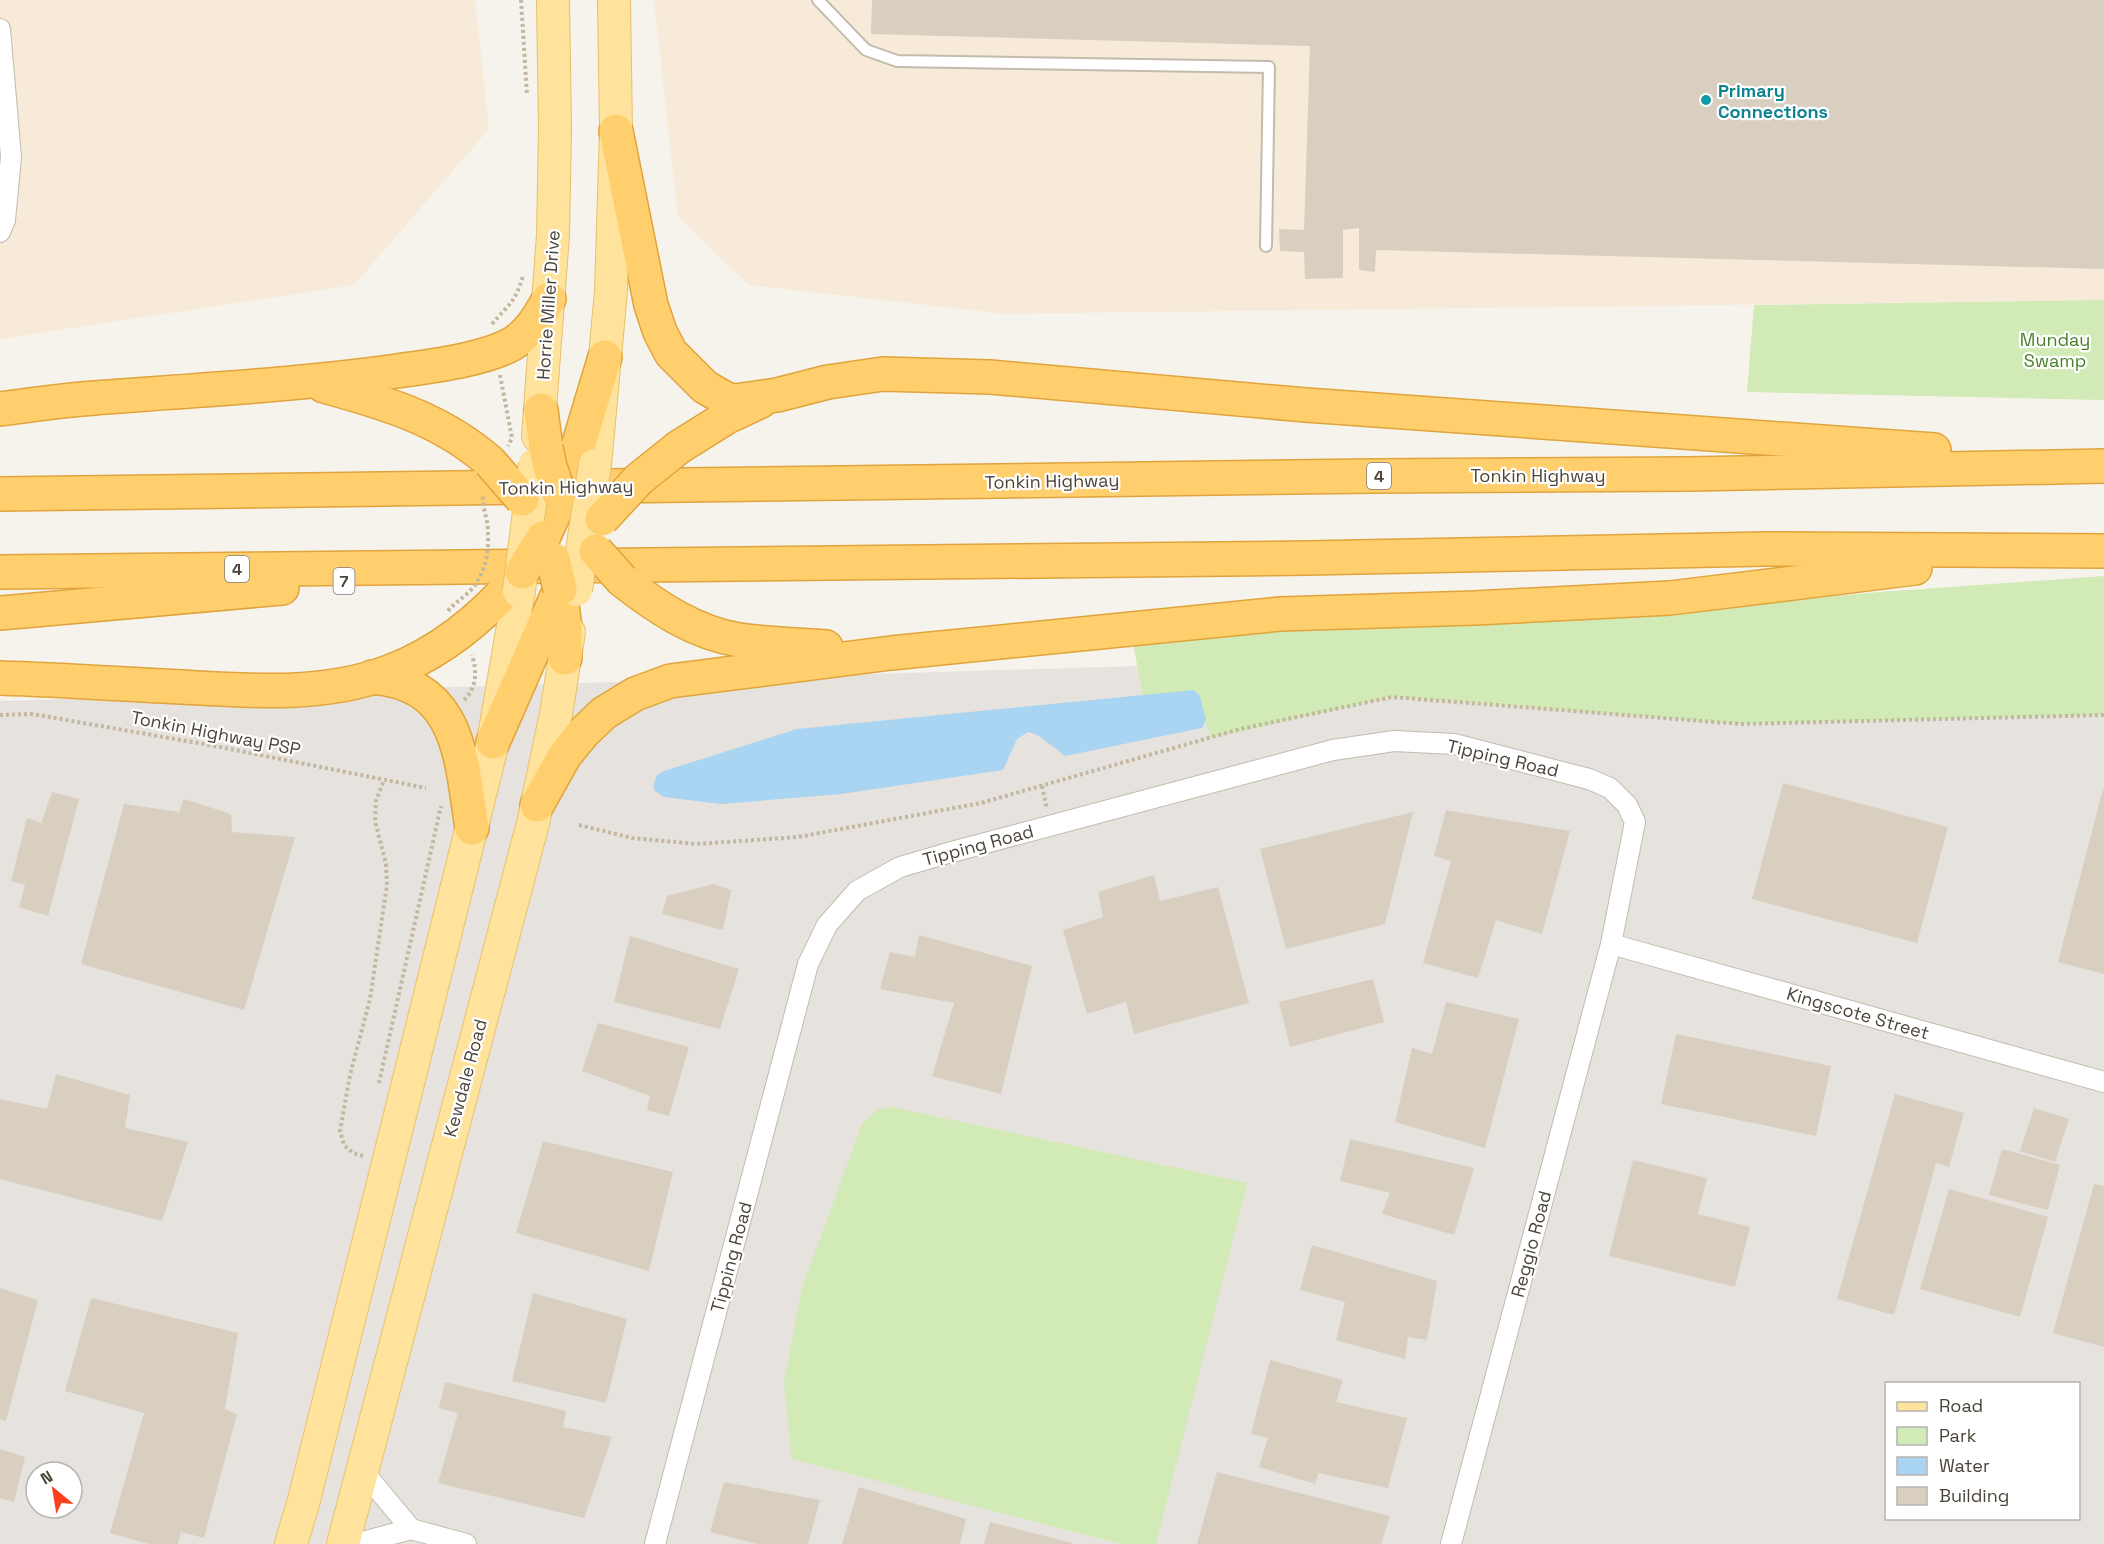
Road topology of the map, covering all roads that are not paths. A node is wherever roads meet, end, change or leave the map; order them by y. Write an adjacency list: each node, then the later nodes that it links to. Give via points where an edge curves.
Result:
1 (553, 0): 8 (main road, Horrie Miller Drive, via 555,128)
2 (614, 0): 5 (main road)
3 (818, 0): 7 (lane, via 866,50 897,61 1269,67)
4 (0, 29): 6 (street, via 11,157 5,220)
5 (616, 131): 9 (main road); 11 (highway, via 651,305 671,353 705,387 726,399)
6 (0, 232)
7 (1266, 246)
8 (549, 299): 10 (highway, via 526,334 495,352 436,365); 13 (main road, Horrie Miller Drive)
9 (605, 357): 14 (highway)
10 (311, 382): 12 (highway, via 91,398); 14 (highway, via 400,408 447,430)
11 (777, 395): 15 (highway, via 883,374 990,377 1341,408); 20 (highway, bridge, via 727,417 659,461 620,499)
12 (0, 409)
13 (541, 410): 14 (highway)
14 (540, 448): 18 (highway); 19 (main road, bridge); 19 (highway, bridge, via 490,462 522,499); 20 (main road, bridge)
15 (2104, 462)
16 (2104, 466): 17 (highway, Tonkin Highway / 4)
17 (0, 494)
18 (562, 496): 19 (highway); 20 (highway)
19 (536, 525): 25 (highway, bridge, via 553,559); 26 (highway, bridge, via 522,572)
20 (585, 542): 25 (highway, bridge); 28 (highway, bridge, via 622,579 659,607 706,630 738,640)
21 (2104, 551): 22 (highway, 4)
22 (2045, 552): 23 (highway, 4, via 1766,549 1332,558); 28 (highway, via 1670,598 1280,614)
23 (486, 566): 24 (highway, 4); 27 (highway, 7)
24 (0, 572)
25 (561, 604): 29 (highway); 32 (highway)
26 (502, 610): 30 (highway, via 410,663); 32 (main road)
27 (0, 613)
28 (891, 653): 33 (highway, via 670,681 635,694 604,713 583,733 565,755)
29 (565, 658): 33 (main road, Kewdale Road)
30 (372, 677): 31 (highway, via 321,688 268,690); 34 (highway, via 408,684 445,717 459,747)
31 (0, 678)
32 (493, 742): 34 (main road)
33 (537, 805): 37 (main road, Kewdale Road)
34 (472, 828): 39 (main road)
35 (1611, 944): 36 (street, Kingscote Street); 43 (street, Tipping Road, via 1635,822 1627,805 1610,788 1589,779 1454,744 1394,741 1333,750 948,852 900,867 857,891 827,925 808,964); 44 (street, Reggio Road)
36 (2104, 1082)
37 (362, 1470): 38 (street); 40 (main road, Kewdale Road)
38 (411, 1529): 41 (street); 42 (street)
39 (291, 1544)
40 (343, 1544)
41 (355, 1544)
42 (466, 1544)
43 (655, 1544)
44 (1450, 1544)

